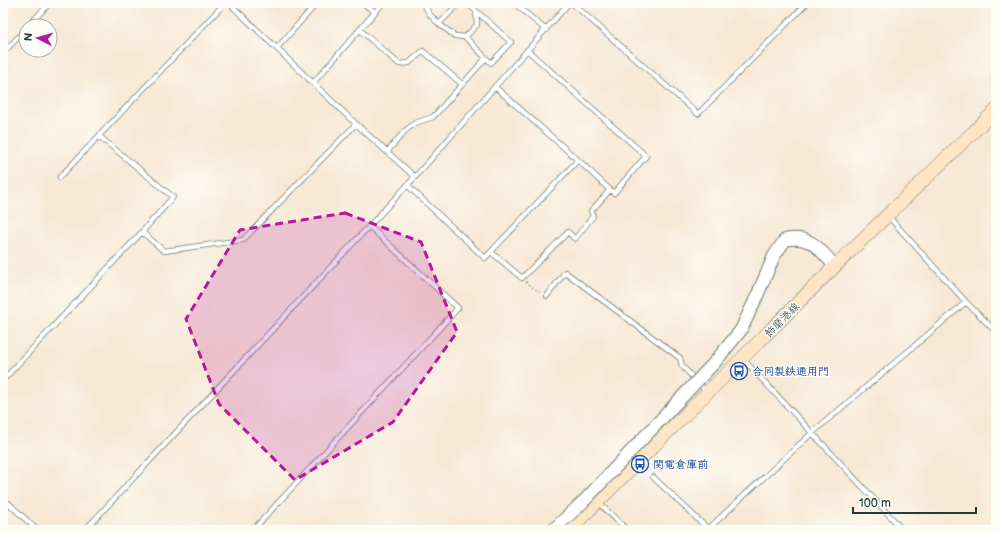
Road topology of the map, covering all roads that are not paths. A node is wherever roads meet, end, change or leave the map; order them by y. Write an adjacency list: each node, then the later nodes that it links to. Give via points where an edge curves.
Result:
1 (50, 3): 15 (lane)
2 (225, 3): 30 (lane)
3 (229, 3): 21 (lane)
4 (317, 3): 21 (lane)
5 (363, 3): 13 (lane)
6 (383, 3): 13 (lane)
7 (423, 3): 16 (lane)
8 (459, 3): 16 (lane)
9 (467, 3): 14 (lane)
10 (514, 3): 18 (lane)
11 (570, 3): 12 (lane, via 698,114); 18 (lane)
12 (807, 3)
13 (375, 12): 17 (lane)
14 (476, 12): 20 (lane, via 477,25); 24 (lane, via 511,42 491,63)
15 (36, 18)
16 (439, 24): 20 (lane, via 455,36)
17 (360, 30): 25 (lane); 26 (lane, via 399,64 409,63 423,51)
18 (546, 30): 22 (lane)
19 (18, 37): 23 (lane)
20 (465, 37): 24 (lane)
21 (277, 48): 25 (lane)
22 (527, 50): 27 (lane); 36 (lane, via 646,156 614,193)
23 (3, 53)
24 (486, 58): 26 (lane)
25 (313, 83): 29 (lane)
26 (462, 84): 31 (lane, via 433,118 415,123)
27 (495, 87): 32 (lane); 34 (lane)
28 (996, 110): 37 (main road, 飾磨港線)
29 (356, 124): 31 (lane); 39 (lane, via 243,240 164,251)
30 (99, 136): 33 (lane); 39 (lane, via 173,197)
31 (387, 152): 34 (lane)
32 (578, 160): 36 (lane); 40 (lane)
33 (60, 177)
34 (415, 177): 35 (lane)
35 (407, 185): 38 (lane); 40 (lane, via 485,258)
36 (610, 190): 40 (lane, via 591,211 593,216 575,239 568,232 522,278)
37 (888, 216): 41 (main road, 飾磨港線); 43 (lane)
38 (369, 226): 53 (lane); 54 (lane, via 458,308)
39 (142, 232): 46 (lane)
40 (491, 252)
41 (835, 266): 45 (main road, 飾磨港線); 55 (street, bridge, via 815,244 805,238 785,240 774,256 741,330 715,362 584,502)
42 (545, 295): 47 (lane, via 565,272 680,358 682,366)
43 (966, 302): 44 (lane); 48 (lane)
44 (996, 332)
45 (743, 359): 47 (main road, 飾磨港線); 48 (lane)
46 (3, 380)
47 (708, 393): 51 (main road, 飾磨港線)
48 (812, 433): 49 (lane, via 708,529); 58 (lane)
49 (653, 477)
50 (3, 498): 52 (lane)
51 (598, 502): 56 (main road, 飾磨港線); 57 (lane)
52 (37, 530)
53 (85, 530)
54 (253, 530)
55 (554, 530)
56 (569, 530)
57 (627, 530)
58 (903, 530)

